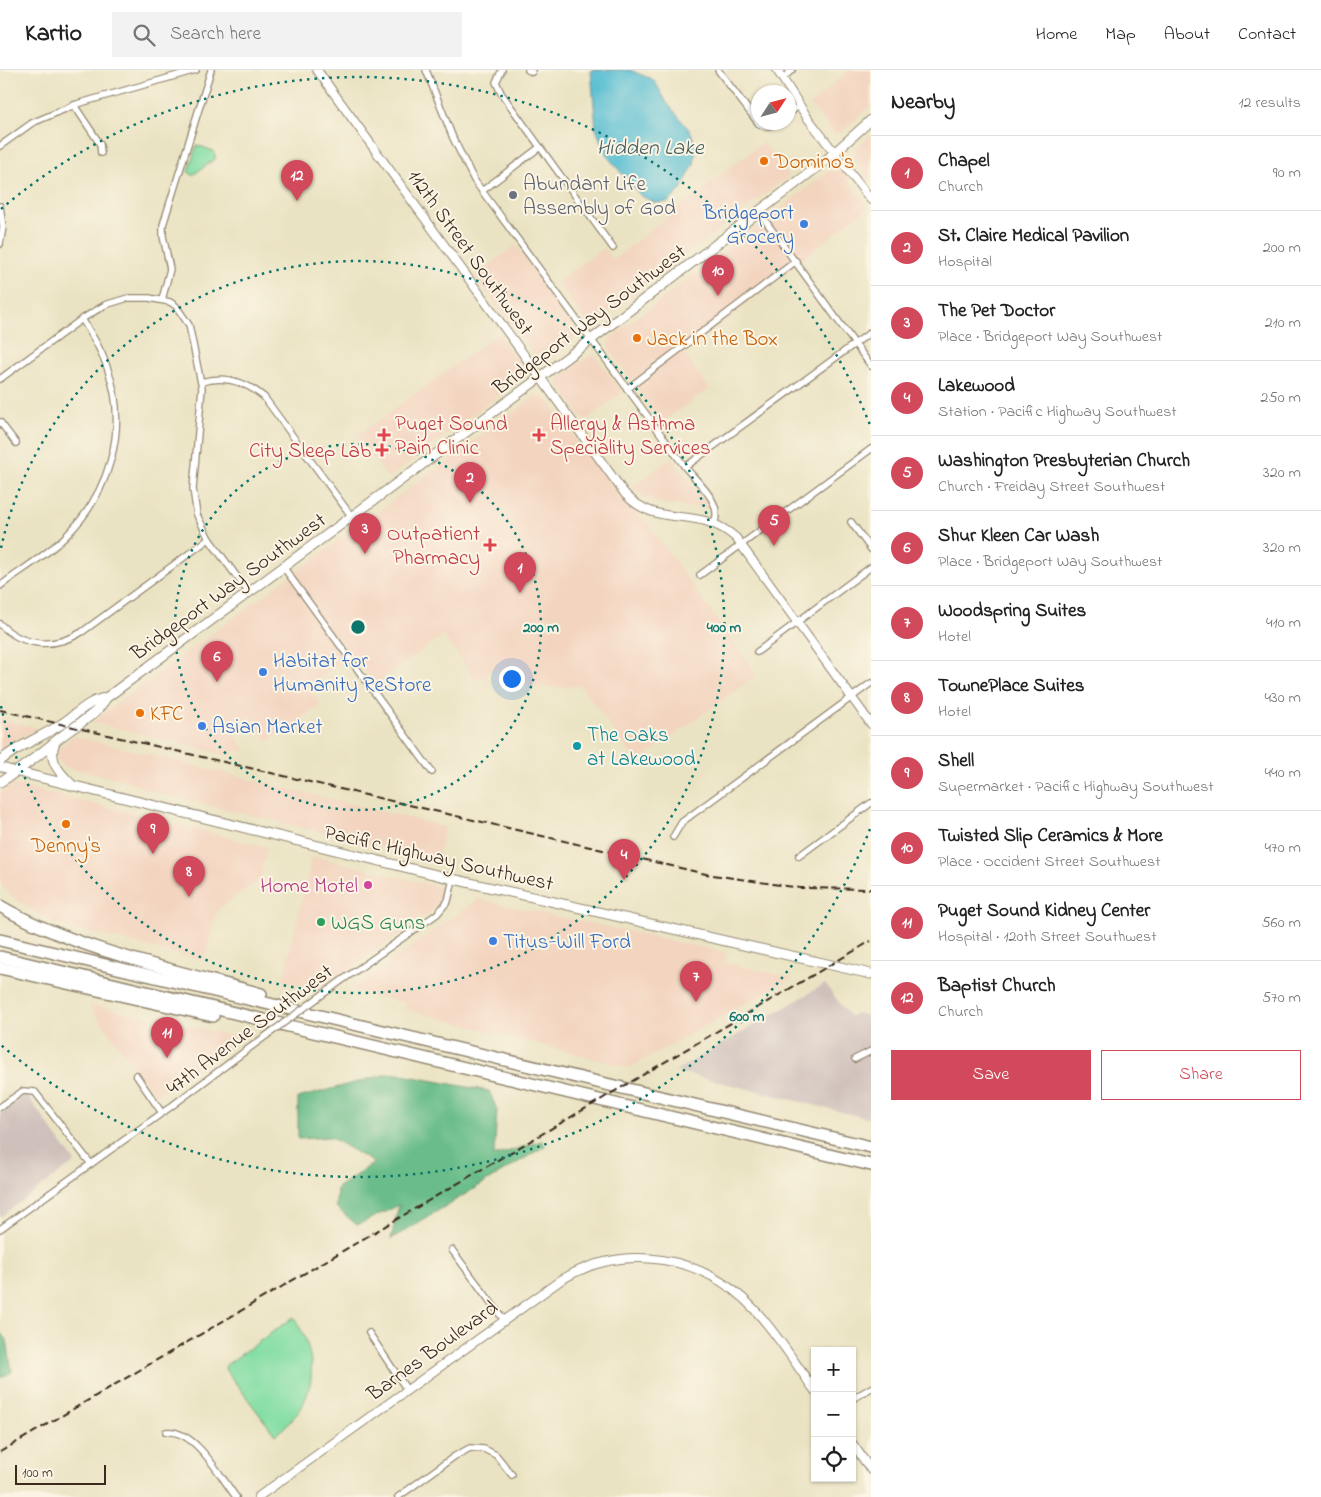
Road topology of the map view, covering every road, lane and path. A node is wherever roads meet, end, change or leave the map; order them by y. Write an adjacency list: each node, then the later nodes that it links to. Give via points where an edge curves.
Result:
1 (196, 70): 10 (street)
2 (211, 70): 26 (street, via 164,225 170,269)
3 (426, 70): 19 (street, via 457,145)
4 (502, 70): 16 (street, via 496,80 499,89)
5 (718, 70): 13 (street)
6 (777, 70): 9 (street)
7 (792, 70): 9 (street)
8 (320, 71): 32 (street, 112th Street Southwest)
9 (782, 79): 11 (street)
10 (74, 105): 15 (street, via 32,123); 18 (street, via 100,144)
11 (800, 105): 12 (street); 17 (street)
12 (796, 108)
13 (751, 113)
14 (871, 120): 17 (main road, Bridgeport Way Southwest)
15 (0, 146)
16 (540, 147): 19 (street); 24 (street)
17 (835, 152): 20 (street); 22 (main road, Bridgeport Way Southwest)
18 (101, 153)
19 (482, 191): 29 (street)
20 (871, 200)
21 (0, 206): 23 (street, via 3,235)
22 (759, 212): 25 (street); 29 (main road, Bridgeport Way Southwest)
23 (0, 244)
24 (613, 248)
25 (796, 261): 30 (street); 35 (street)
26 (162, 300): 27 (street, via 120,300); 34 (street, via 176,306 186,318)
27 (82, 319): 33 (street); 49 (street, via 102,355 113,388 116,426 108,471 91,507 71,532)
28 (871, 332): 30 (street)
29 (592, 339): 32 (main road, Bridgeport Way Southwest); 35 (street)
30 (855, 343): 31 (street); 39 (street)
31 (871, 366)
32 (541, 377): 40 (main road, Bridgeport Way Southwest); 42 (street, 112th Street Southwest, via 625,494 639,507 651,513 698,518)
33 (0, 379)
34 (201, 382): 40 (street, via 217,379 237,381 264,397); 43 (street, via 193,489 197,515)
35 (627, 389): 39 (street)
36 (0, 422): 37 (street)
37 (16, 444)
38 (871, 449): 44 (street)
39 (685, 467): 42 (street, via 716,504 718,517)
40 (352, 517): 47 (main road, Bridgeport Way Southwest)
41 (851, 522): 45 (street)
42 (714, 524): 44 (street, 112th Street Southwest)
43 (209, 539): 50 (street); 52 (street, via 82,632 56,644 22,640)
44 (742, 544): 48 (street); 51 (street, 112th Street Southwest)
45 (871, 549)
46 (871, 567): 51 (street)
47 (284, 568): 50 (main road, Bridgeport Way Southwest); 62 (street)
48 (700, 575)
49 (0, 586)
50 (249, 593): 56 (main road, Bridgeport Way Southwest)
51 (797, 621): 53 (street); 55 (street, 112th Street Southwest)
52 (0, 624)
53 (757, 652)
54 (871, 683): 55 (street)
55 (852, 697): 57 (street, 112th Street Southwest); 66 (street, via 682,822)
56 (106, 698): 58 (main road, Bridgeport Way Southwest, via 101,707); 59 (main road, Bridgeport Way Southwest, via 96,699 62,724 26,742)
57 (871, 724)
58 (55, 742): 61 (main road, Bridgeport Way Southwest); 64 (main road, via 52,752 54,764)
59 (0, 761)
60 (0, 767): 61 (street, Pacific Highway Southwest)
61 (18, 772): 63 (main road, Bridgeport Way Southwest); 64 (main road, Pacific Highway Southwest)
62 (432, 772)
63 (0, 782)
64 (73, 786): 68 (main road, Pacific Highway Southwest)
65 (871, 803): 67 (street)
66 (674, 837)
67 (798, 856)
68 (453, 879): 73 (main road, Pacific Highway Southwest); 80 (street, 47th Avenue Southwest, bridge, via 448,901 437,914)
69 (0, 906): 74 (highway, via 23,920 59,934 166,968 290,1001)
70 (0, 940): 74 (highway)
71 (0, 957): 75 (highway)
72 (0, 968): 75 (highway, via 229,1019)
73 (871, 974)
74 (329, 1017): 81 (highway)
75 (314, 1032): 83 (highway)
76 (871, 1050): 77 (street)
77 (855, 1059)
78 (136, 1075): 80 (street)
79 (0, 1107): 82 (street, via 23,1091 30,1090 38,1095)
80 (162, 1113): 82 (street, 47th Avenue Southwest)
81 (871, 1147)
82 (91, 1164): 84 (street, 47th Avenue Southwest)
83 (871, 1165)
84 (0, 1229)
85 (452, 1250): 86 (street)
86 (504, 1320): 88 (street, Barnes Boulevard, via 579,1270 609,1261 638,1257 688,1266 735,1290 762,1318); 90 (street, Barnes Boulevard)
87 (368, 1333): 90 (street)
88 (811, 1385)
89 (871, 1388): 91 (street)
90 (408, 1390): 97 (street, Barnes Boulevard)
91 (856, 1397)
92 (166, 1432): 96 (street, via 179,1432 191,1440)
93 (856, 1449): 94 (street)
94 (871, 1470)
95 (512, 1475): 98 (street, via 496,1455 484,1449 470,1448)
96 (236, 1497)
97 (258, 1497)
98 (398, 1497)

